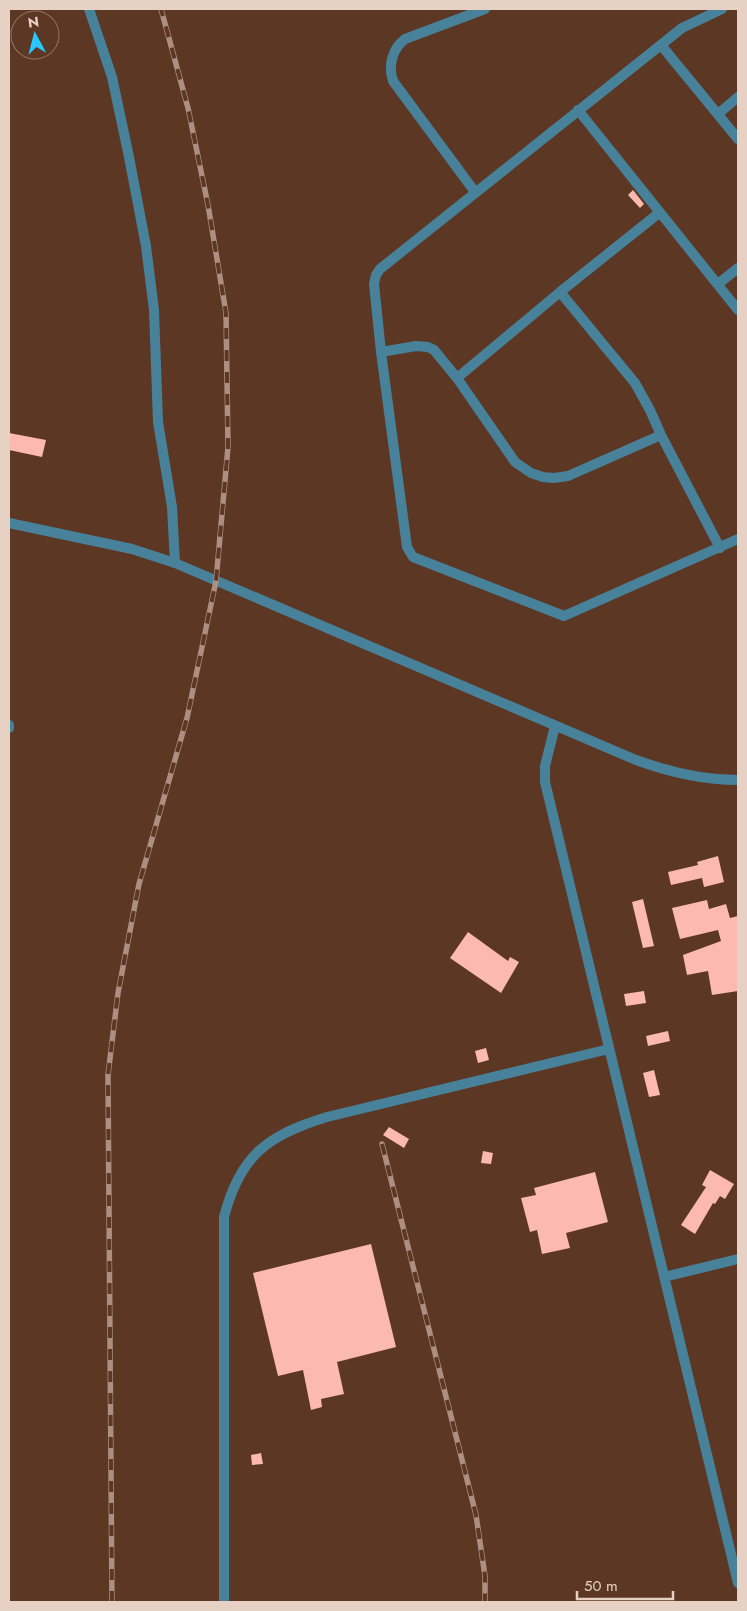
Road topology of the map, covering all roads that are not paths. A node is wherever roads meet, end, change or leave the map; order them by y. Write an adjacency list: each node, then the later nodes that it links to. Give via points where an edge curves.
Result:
1 (89, 9): 21 (street, via 112,77 146,246 154,310 158,422 172,507)
2 (485, 9): 9 (street, via 405,39 393,56 390,70 393,81)
3 (722, 9): 4 (street, via 682,28)
4 (661, 45): 6 (street); 7 (street)
5 (738, 97): 7 (street)
6 (578, 110): 9 (street); 10 (street)
7 (718, 114): 8 (street)
8 (738, 139)
9 (475, 192): 15 (street, via 377,272 374,284)
10 (659, 213): 12 (street); 13 (street)
11 (738, 268): 12 (street)
12 (718, 284): 14 (street)
13 (560, 292): 16 (street); 17 (street, via 635,383)
14 (738, 310)
15 (381, 352): 16 (street, via 428,347 440,355); 20 (street, via 407,547 412,557 564,616)
16 (457, 378): 17 (street, via 515,462 530,473 543,477 568,476)
17 (661, 435): 20 (street)
18 (9, 523): 21 (street, via 132,549)
19 (738, 539): 20 (street)
20 (720, 548)
21 (175, 563): 22 (street)
22 (554, 726): 23 (street, via 667,771); 24 (street, via 545,766 545,782)
23 (738, 780)
24 (609, 1049): 26 (street); 28 (street, via 298,1126 276,1137 243,1170 234,1184 224,1216)
25 (738, 1259): 26 (street)
26 (664, 1277): 27 (street)
27 (738, 1583)
28 (224, 1602)

